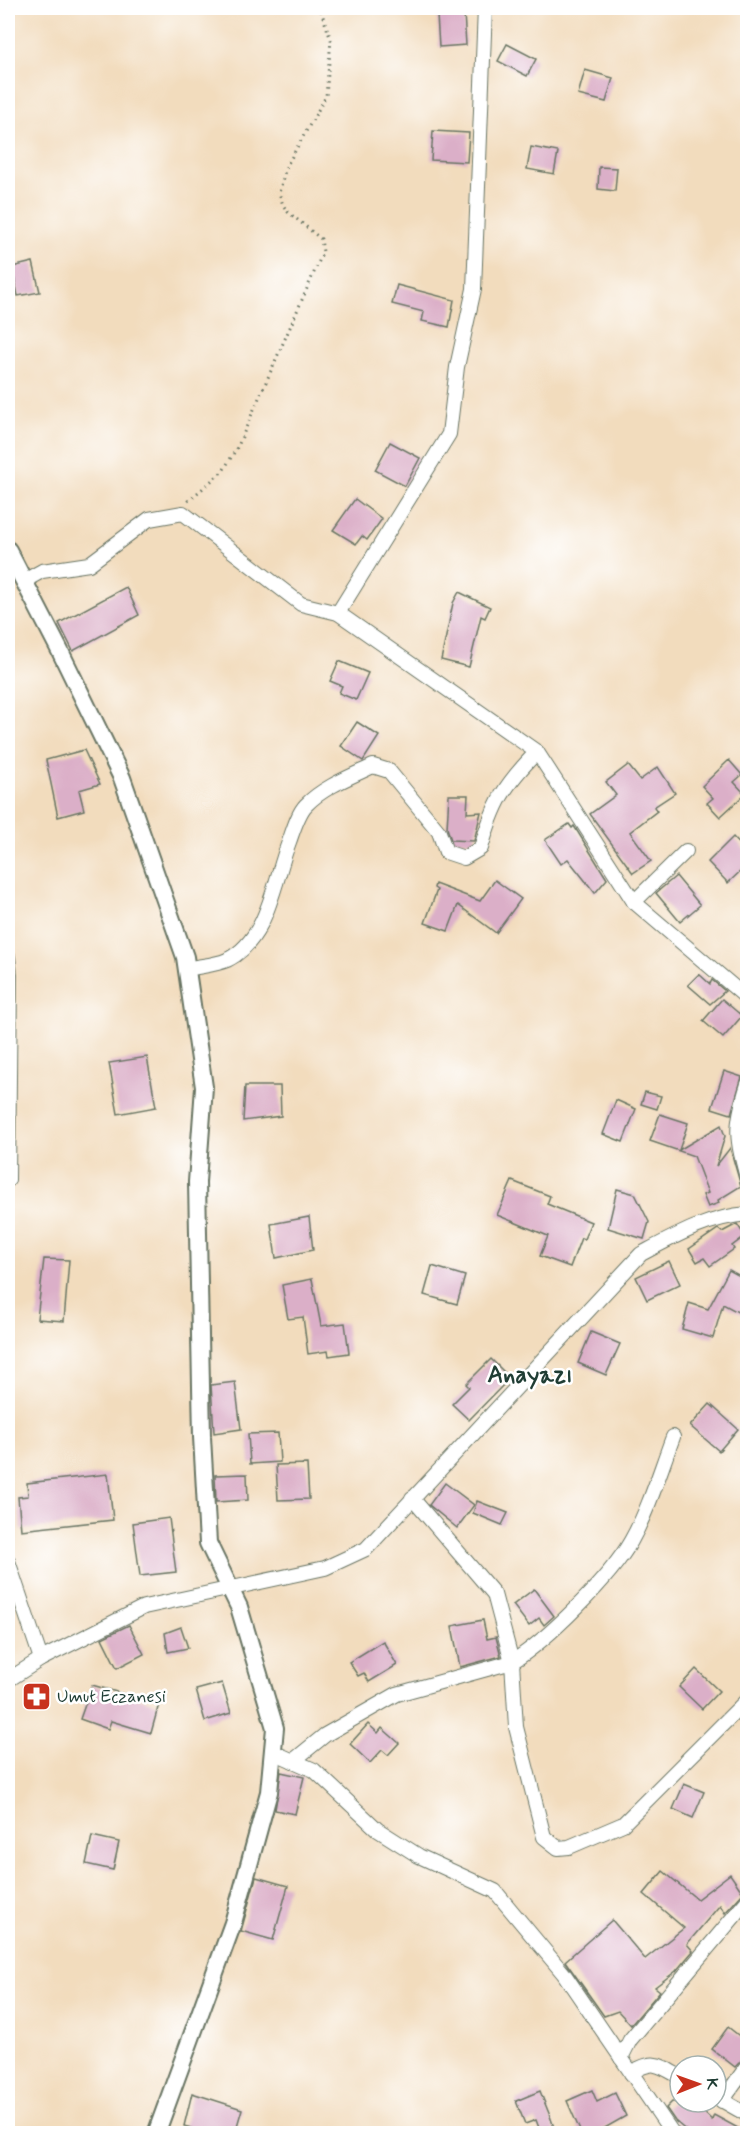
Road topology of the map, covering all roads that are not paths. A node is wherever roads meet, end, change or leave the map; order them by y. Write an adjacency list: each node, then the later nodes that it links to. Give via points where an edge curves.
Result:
1 (485, 8): 4 (street, via 474,289 457,367 449,434)
2 (8, 550): 3 (street)
3 (24, 581): 4 (street, via 42,571 89,564 149,519 183,513 301,604); 9 (street, via 122,778)
4 (338, 613): 5 (street)
5 (537, 752): 7 (street); 9 (street, via 502,790 481,848 464,858 446,852 439,831 389,771 373,766 325,791 305,806 254,938 226,961)
6 (687, 851): 7 (street)
7 (634, 902): 10 (street)
8 (8, 960): 11 (street)
9 (187, 969): 20 (street, via 204,1087 197,1182 207,1543)
10 (747, 999)
11 (8, 1075): 13 (street)
12 (747, 1084): 15 (street, via 737,1130)
13 (8, 1172): 14 (street)
14 (8, 1180)
15 (747, 1181)
16 (747, 1214): 18 (street, via 729,1215 690,1228 641,1254)
17 (673, 1437): 22 (street, via 633,1539 617,1563 533,1649)
18 (412, 1498): 20 (street, via 366,1549 326,1568); 22 (street, via 494,1594)
19 (8, 1561): 21 (street)
20 (230, 1590): 21 (street, via 144,1607); 25 (street, via 239,1607 275,1728)
21 (41, 1659): 23 (street)
22 (512, 1662): 24 (street, via 518,1738 544,1837 558,1848 623,1824); 26 (street, via 397,1694 325,1735)
23 (8, 1680)
24 (747, 1700)
25 (273, 1752): 26 (street); 35 (street, via 269,1792 233,1923)
26 (292, 1761): 28 (street, via 314,1770 378,1830 419,1856 495,1891 564,1974)
27 (747, 1900): 28 (street, via 630,2040)
28 (621, 2058): 31 (street)
29 (747, 2065): 32 (street)
30 (668, 2070): 31 (street, via 646,2064)
31 (632, 2073): 36 (street)
32 (728, 2088)
33 (728, 2104): 34 (street)
34 (747, 2115)
35 (156, 2133)
36 (673, 2133)

